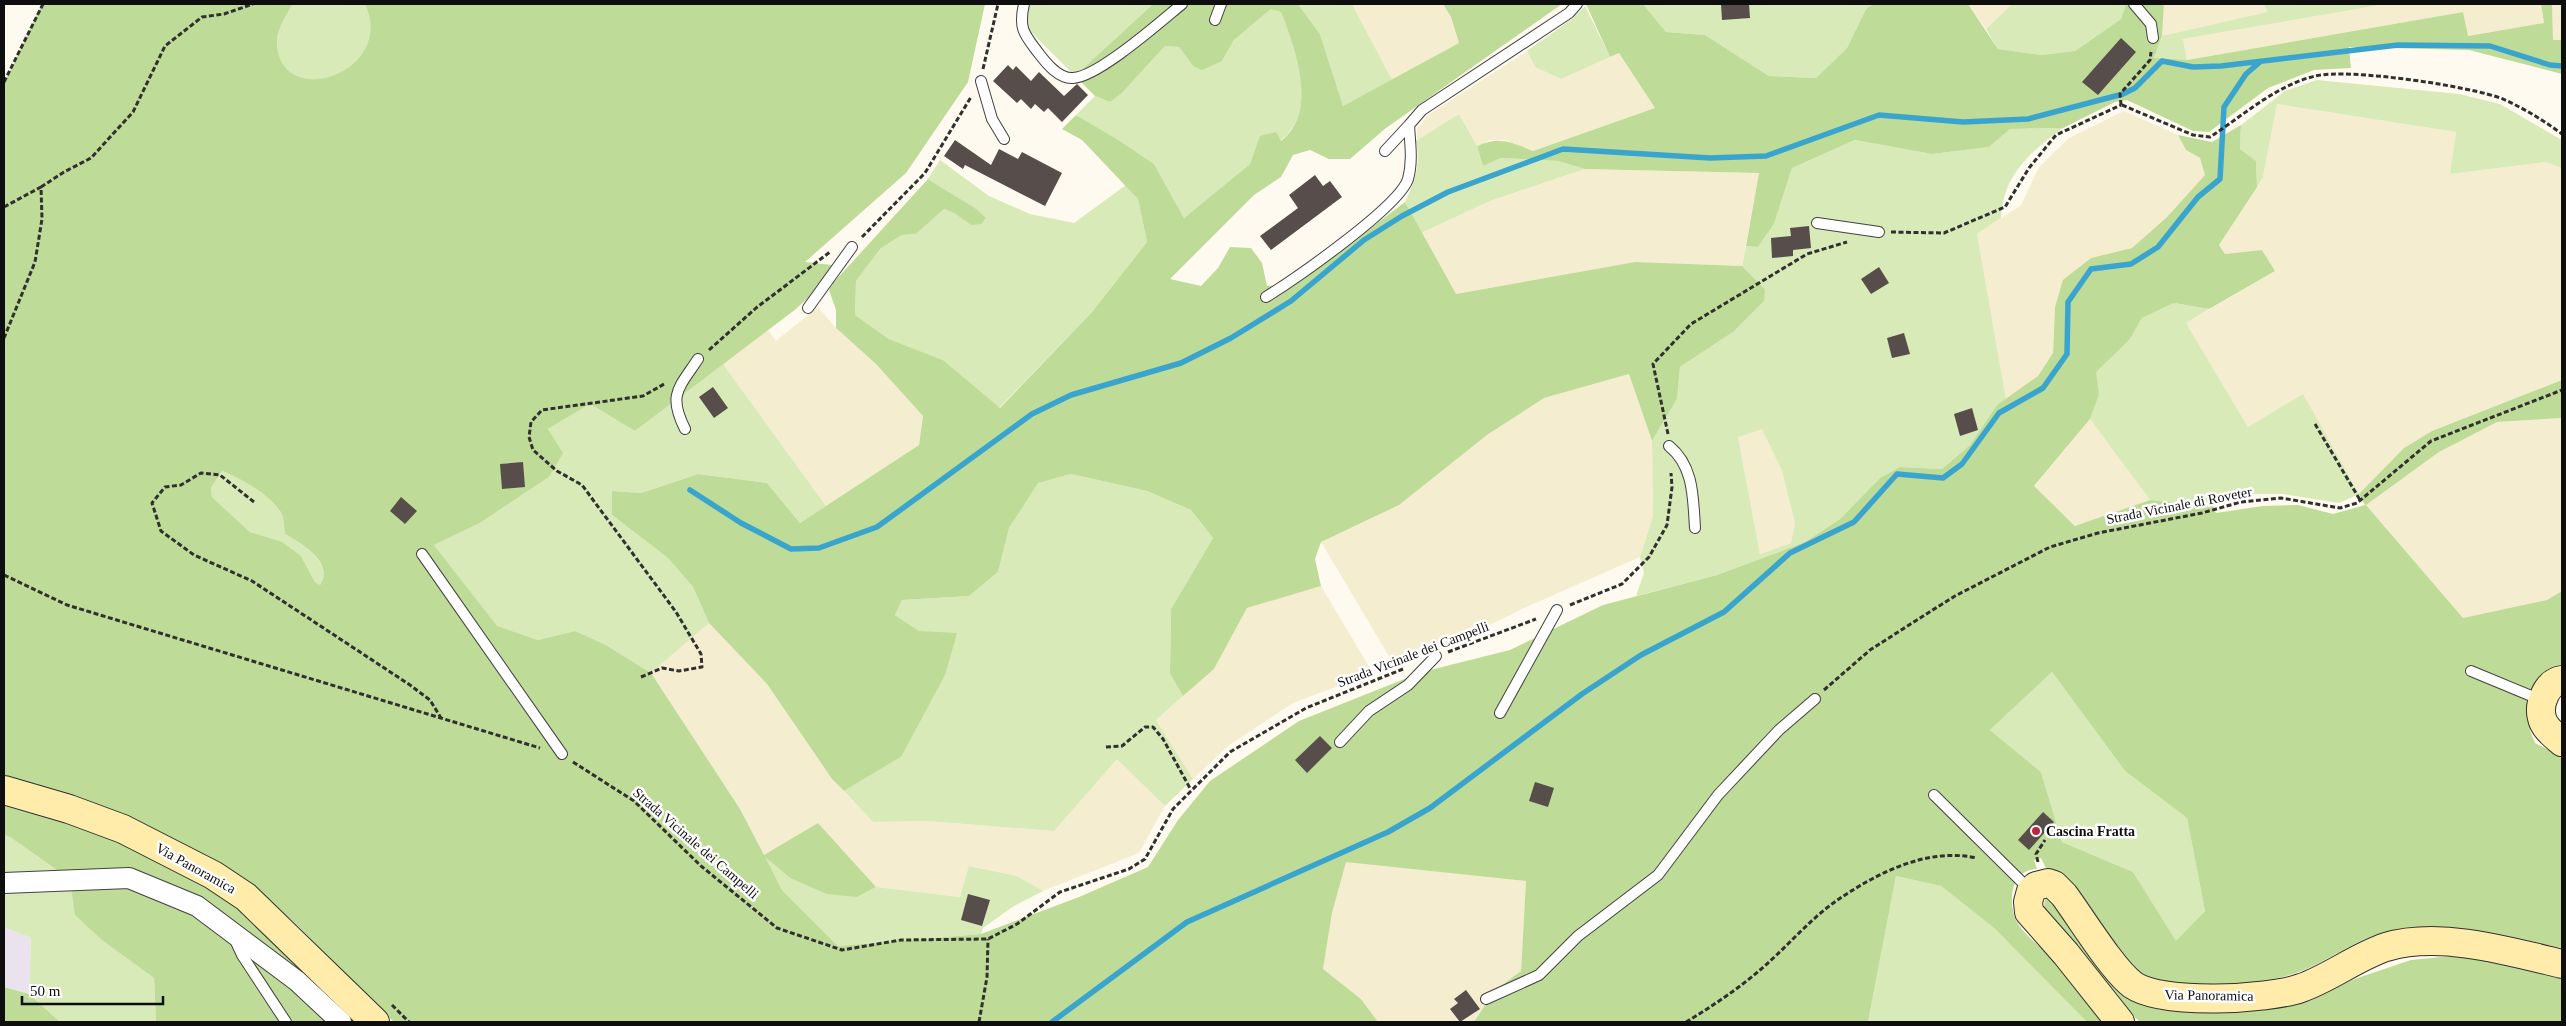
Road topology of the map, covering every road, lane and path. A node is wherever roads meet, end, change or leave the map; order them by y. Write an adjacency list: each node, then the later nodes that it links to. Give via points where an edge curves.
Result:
1 (43, 4): 12 (path)
2 (253, 4): 18 (path, via 224,14 202,17 165,46 133,112 91,158)
3 (998, 4): 11 (path)
4 (1024, 4): 5 (lane, via 1022,31 1051,69 1071,79 1090,75)
5 (1182, 4)
6 (1221, 4): 9 (lane)
7 (1576, 4): 14 (lane, via 1569,13 1422,110)
8 (2134, 4): 10 (lane, via 2151,24)
9 (1215, 20)
10 (2153, 38): 13 (path, via 2150,60 2120,94)
11 (981, 80): 16 (lane, via 992,119); 22 (path, via 925,173)
12 (4, 82)
13 (2122, 105): 15 (path, via 2193,135 2210,137 2276,91 2315,76 2353,74 2446,86 2501,98 2536,115); 21 (path, Strada Vicinale dei Campelli, via 2056,135 2028,168 2005,206 1944,233)
14 (1409, 125): 17 (lane); 23 (lane, via 1411,152 1407,180 1388,206 1291,282)
15 (2562, 134)
16 (1004, 139)
17 (1385, 151)
18 (40, 187): 19 (path); 25 (path, via 42,219 35,262)
19 (4, 207)
20 (1817, 223): 21 (lane)
21 (1879, 232): 30 (path, Strada Vicinale dei Campelli, via 1807,254 1691,324 1653,364)
22 (852, 247): 24 (lane); 26 (path, via 830,252 807,268)
23 (1266, 297)
24 (808, 308)
25 (4, 338)
26 (698, 360): 29 (lane, via 676,394 676,410); 40 (path, via 643,396 542,410 531,422 529,437 533,450 557,471 582,485 676,612 701,654 702,667 662,668)
27 (2562, 390): 31 (path, Strada Vicinale di Roveter, via 2431,441)
28 (2315, 424): 31 (path)
29 (684, 429)
30 (1670, 446): 33 (lane, via 1681,455 1693,486); 36 (path, Strada Vicinale dei Campelli, via 1672,487 1667,525 1649,557 1622,584)
31 (2360, 500): 42 (path, Strada Vicinale di Roveter, via 2340,508 2281,498 2240,502 2202,513 2098,533 2050,547 1955,596 1878,645)
32 (254, 502): 45 (path, via 220,475 201,473 181,485 165,487 152,503 160,531 194,556 252,581 410,685 430,700)
33 (1695, 528)
34 (422, 554): 49 (lane)
35 (4, 575): 45 (path, Strada Vicinale dei Campelli, via 67,605)
36 (1557, 610): 37 (path, Strada Vicinale dei Campelli); 44 (lane)
37 (1436, 656): 46 (lane, via 1408,685 1369,711)
38 (1405, 668): 51 (path, Strada Vicinale dei Campelli, via 1306,708 1230,752)
39 (2471, 671): 43 (lane)
40 (641, 677)
41 (2562, 680): 43 (street, via 2547,690)
42 (1815, 698): 61 (lane, via 1779,730 1718,795 1658,876 1578,936 1539,974)
43 (2542, 700): 47 (street, via 2542,718 2549,731)
44 (1500, 713)
45 (441, 719): 49 (path, Strada Vicinale dei Campelli)
46 (1340, 742)
47 (2562, 742)
48 (1106, 747): 51 (path, via 1122,746 1145,727 1153,727)
49 (562, 754): 59 (path, Strada Vicinale dei Campelli, via 634,801 701,866 777,928 842,950 901,940)
50 (4, 790): 62 (street, Via Panoramica, via 123,829 214,875 246,897)
51 (1191, 790): 59 (path, Strada Vicinale dei Campelli, via 1173,809 1145,859 1128,869 1060,892 1017,924)
52 (1934, 795): 54 (lane)
53 (2045, 840): 55 (path, via 2036,854)
54 (1994, 854): 57 (lane); 67 (path, via 1977,858 1956,853 1914,860 1877,877 1835,902 1759,971)
55 (2038, 859)
56 (4, 883): 58 (street, via 129,878 197,906)
57 (2031, 891): 60 (street, Via Panoramica, via 2042,884 2054,885 2133,984 2150,993 2169,997 2254,997 2282,993 2302,988 2386,948 2415,943 2450,943 2498,949); 68 (street, via 2028,902 2032,917)
58 (232, 932): 63 (lane, via 242,954); 64 (street, via 297,981)
59 (988, 939): 66 (path, via 987,977)
60 (2562, 964)
61 (1486, 999)
62 (382, 1012): 65 (path)
63 (286, 1022)
64 (341, 1022)
65 (409, 1022)
66 (979, 1022)
67 (1686, 1022)
68 (2120, 1022)

